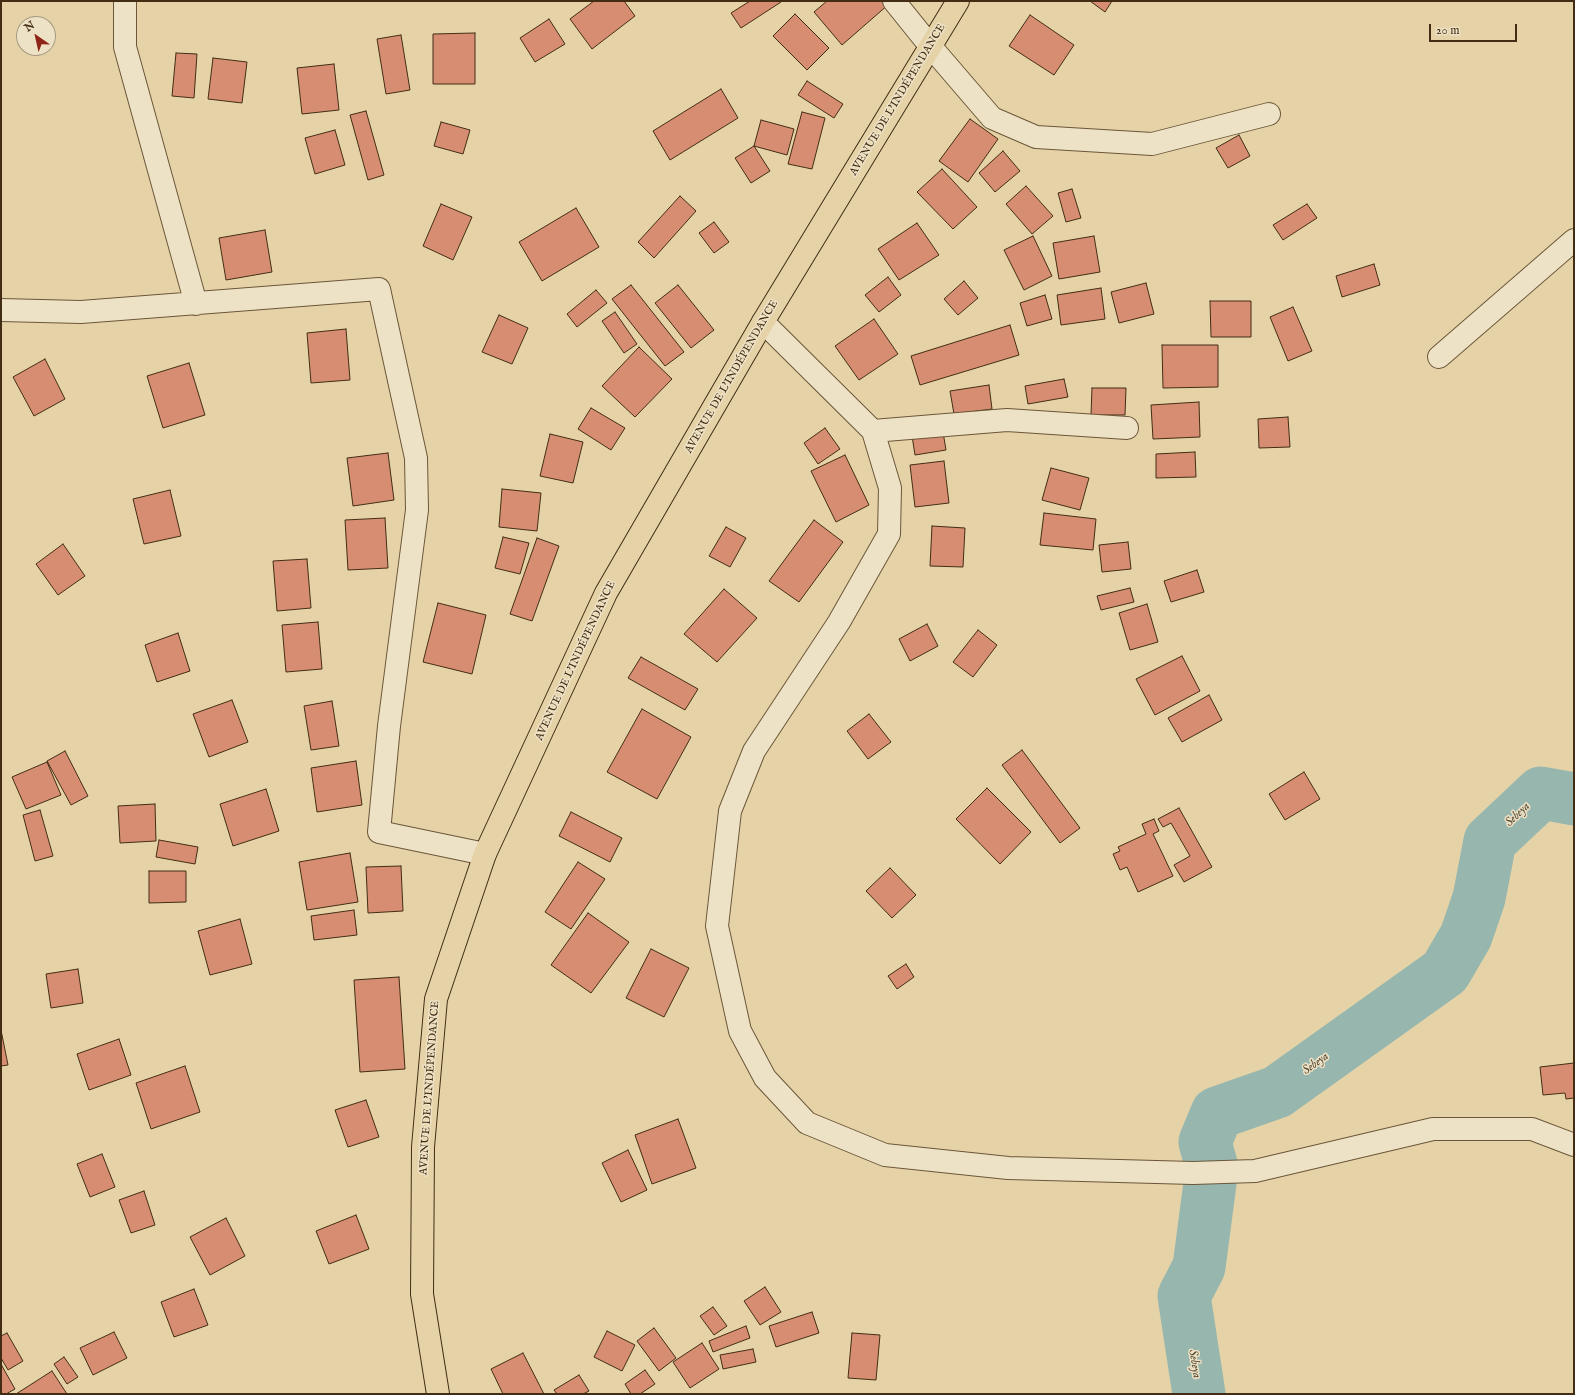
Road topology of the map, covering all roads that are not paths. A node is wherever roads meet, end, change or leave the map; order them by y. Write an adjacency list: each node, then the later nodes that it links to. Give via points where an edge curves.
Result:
1 (125, 1): 7 (street, via 125,47)
2 (894, 1): 4 (street)
3 (958, 1): 4 (highway, AVENUE DE L'INDÉPENDANCE)
4 (931, 47): 5 (street, via 992,118 1036,137 1152,144); 9 (highway, AVENUE DE L'INDÉPENDANCE)
5 (1269, 114)
6 (1574, 240): 10 (street)
7 (196, 304): 8 (street, via 81,312); 13 (street, via 379,289 416,458 417,510 389,726 379,832)
8 (1, 310)
9 (763, 322): 12 (street); 13 (highway, AVENUE DE L'INDÉPENDANCE, via 606,593)
10 (1439, 357)
11 (1127, 428): 12 (street, via 1006,420)
12 (873, 431): 14 (street, via 890,488 889,534 839,622 754,751 730,811 717,926 740,1031 765,1078 807,1123 885,1155 1008,1168 1193,1173 1255,1171 1433,1129 1532,1129)
13 (485, 854): 15 (highway, AVENUE DE L'INDÉPENDANCE, via 436,999 423,1147 422,1294)
14 (1574, 1145)
15 (438, 1394)

